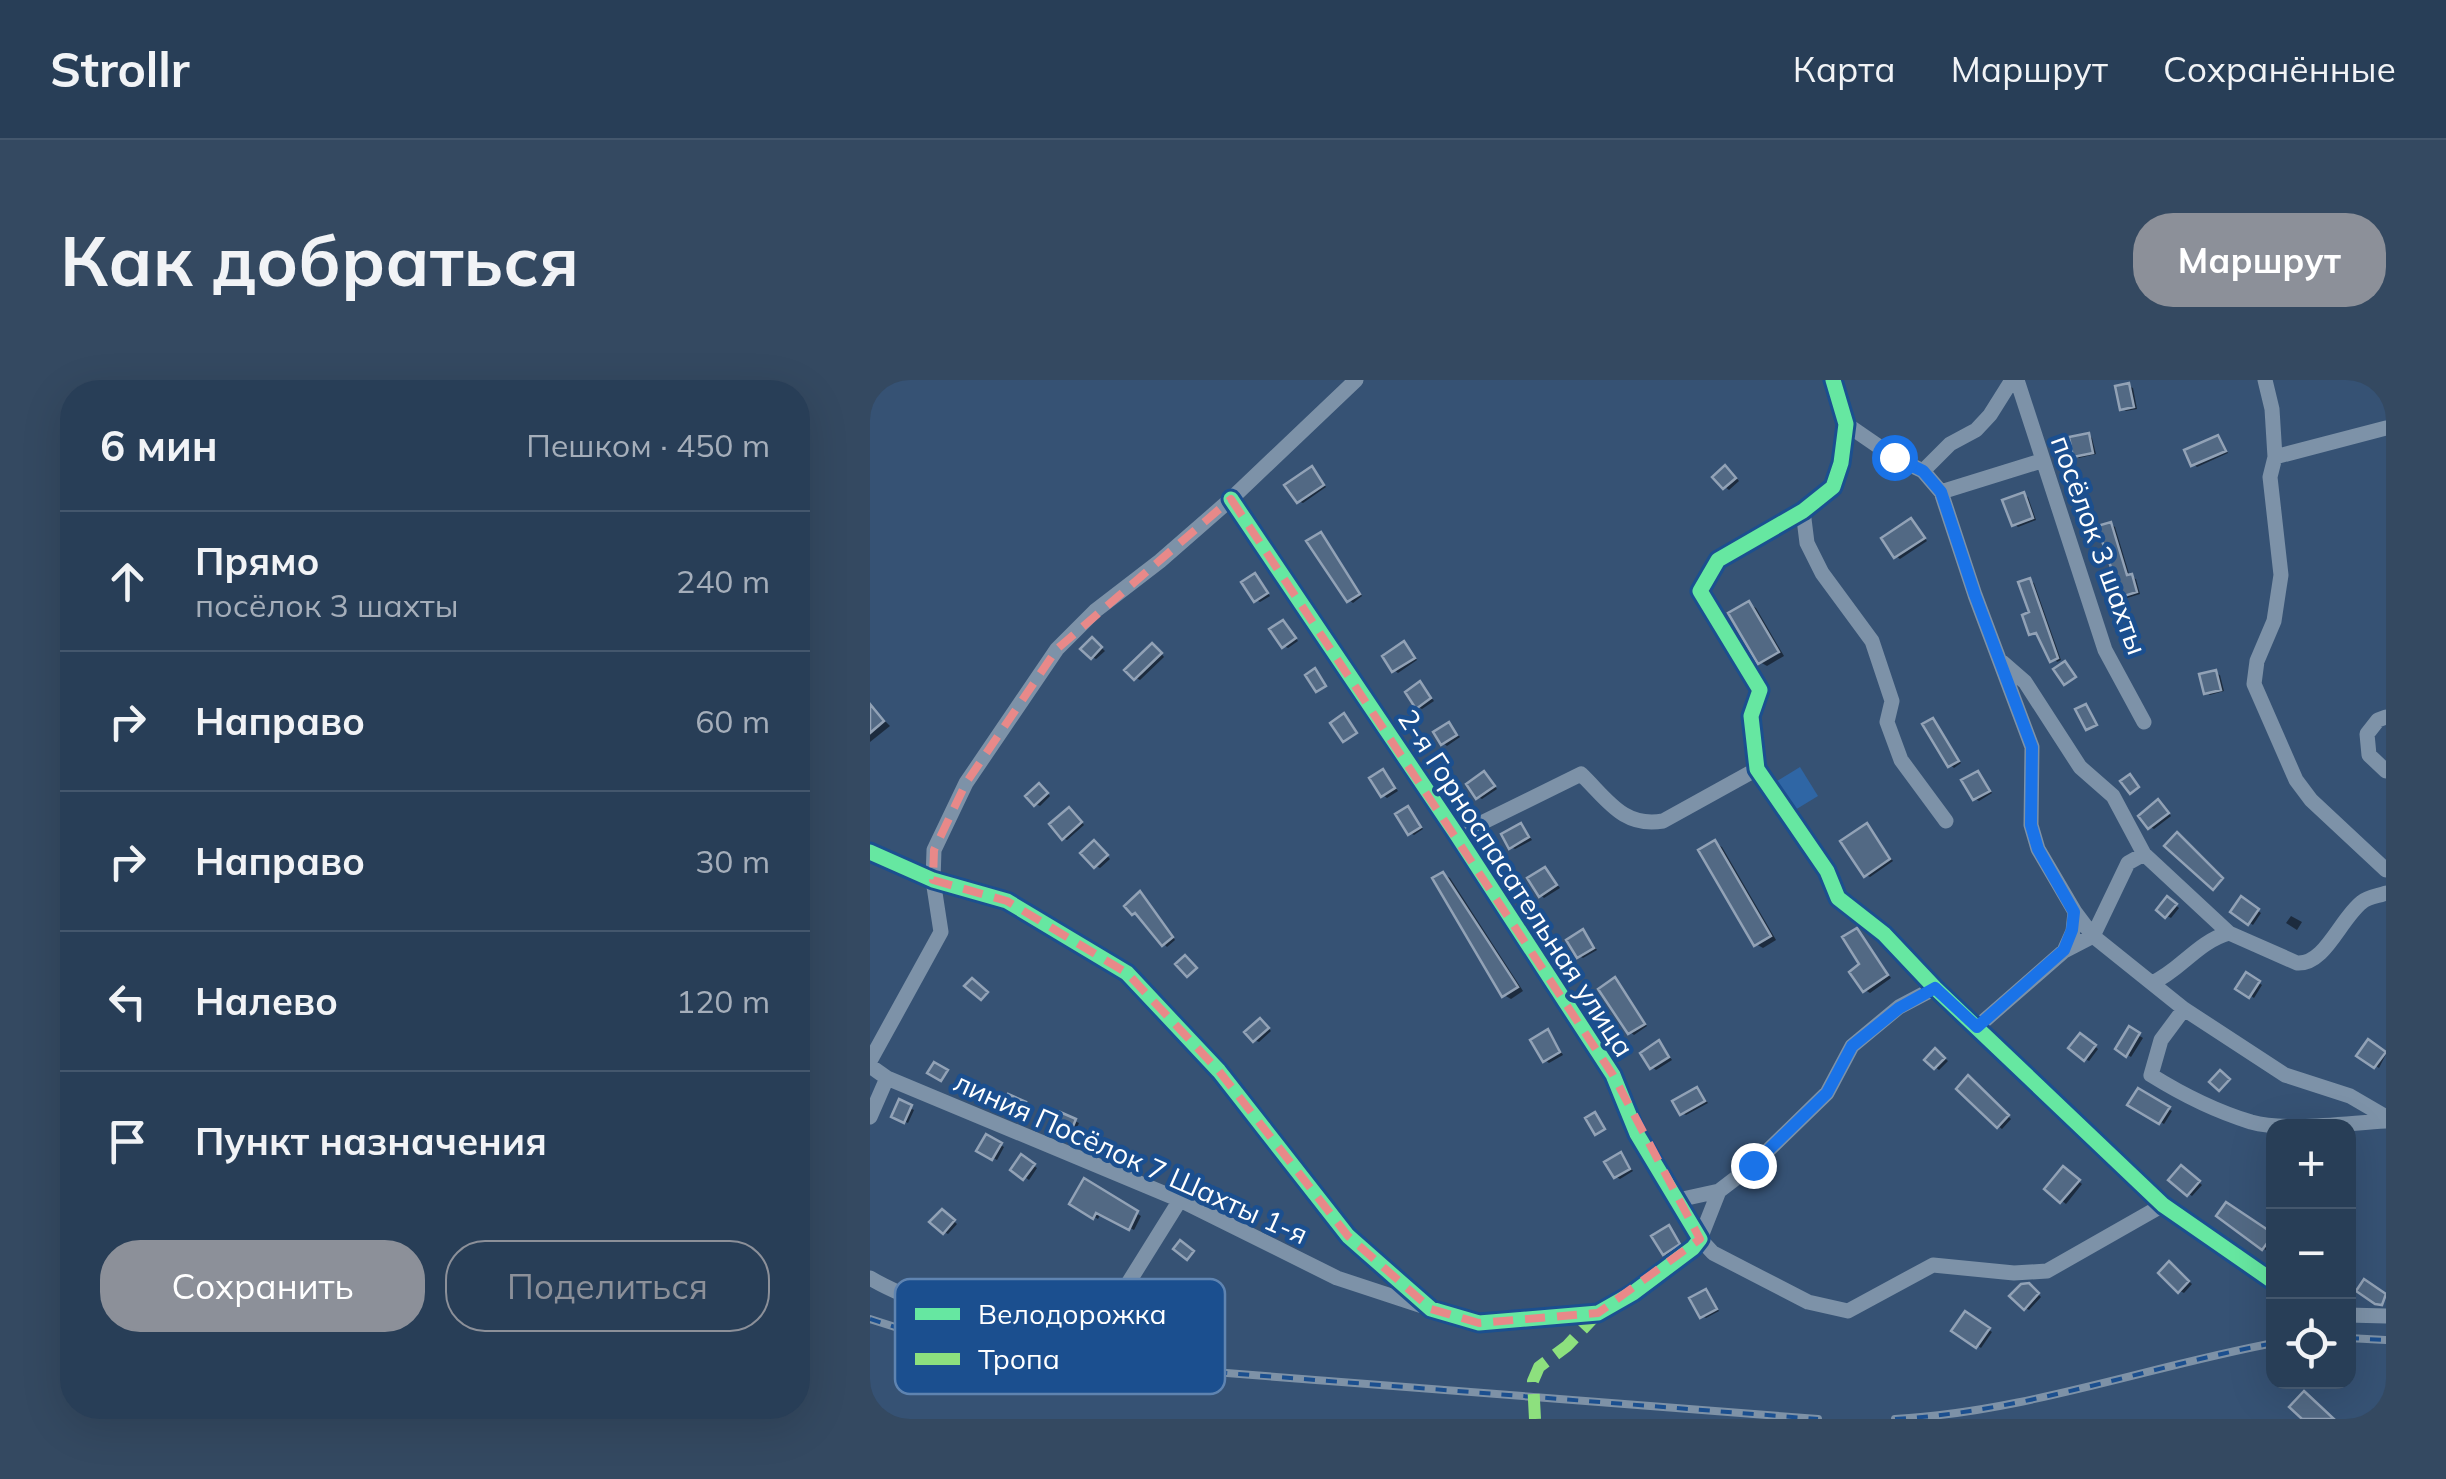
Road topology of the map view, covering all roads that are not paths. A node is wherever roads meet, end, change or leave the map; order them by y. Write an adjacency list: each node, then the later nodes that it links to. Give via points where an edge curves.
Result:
1 (1356, 380): 11 (street)
2 (1833, 380): 5 (street)
3 (2014, 380): 8 (street, посёлок 3 шахты); 9 (street, via 1976,430)
4 (2265, 380): 7 (street)
5 (1846, 424): 9 (street); 12 (street, via 1833,487)
6 (2386, 428): 7 (street)
7 (2276, 457): 22 (street, via 2270,477 2281,575 2254,684 2296,780)
8 (2041, 461): 10 (street); 15 (street, посёлок 3 шахты, via 2105,650)
9 (1923, 471): 10 (street)
10 (1941, 492): 13 (street)
11 (1230, 499): 19 (street, 2-я Горноспасательная улица); 23 (street, via 1057,649 966,784 934,850)
12 (1803, 511): 16 (street, via 1718,560 1700,591 1760,690 1750,716); 18 (street, via 1807,544 1872,641 1892,701 1888,722 1901,760)
13 (1998, 658): 21 (street, via 2025,682 2080,767 2113,796); 25 (street, via 2032,747 2031,825 2038,849)
14 (2386, 717): 17 (street, via 2367,734 2369,755)
15 (2144, 722)
16 (1757, 768): 19 (street, via 1645,824 1628,820 1581,774); 30 (street, via 1838,898)
17 (2386, 770)
18 (1946, 821)
19 (1457, 835): 39 (street, 2-я Горноспасательная улица, via 1613,1075 1637,1134)
20 (870, 852): 23 (street)
21 (2144, 854): 26 (street); 27 (street, via 2128,863)
22 (2386, 870)
23 (934, 880): 33 (street, via 940,932); 46 (street, via 1007,900 1127,973 1219,1071 1348,1236)
24 (2386, 894): 26 (street, via 2364,900 2308,964)
25 (2074, 912): 27 (street); 28 (street)
26 (2229, 933): 29 (street, via 2209,939)
27 (2093, 936): 28 (street); 29 (street)
28 (2064, 950): 32 (street)
29 (2152, 984): 31 (street)
30 (1935, 988): 32 (street); 37 (street, via 1874,1025 1852,1046 1827,1093)
31 (2184, 1009): 36 (street, via 2284,1075 2350,1096); 36 (street, via 2161,1040 2151,1075 2191,1100 2278,1125)
32 (1977, 1027): 40 (street)
33 (870, 1064): 34 (street, линия Посёлок 7 Шахты 1-я)
34 (887, 1078): 35 (street); 38 (street, линия Посёлок 7 Шахты 1-я)
35 (870, 1116)
36 (2386, 1119)
37 (1719, 1190): 39 (street); 41 (street)
38 (1180, 1200): 44 (street); 46 (street, линия Посёлок 7 Шахты 1-я, via 1336,1278)
39 (1678, 1200): 41 (street, 2-я Горноспасательная улица)
40 (2163, 1205): 41 (street, via 2047,1272 1933,1265 1848,1310 1808,1302 1713,1253); 42 (street)
41 (1700, 1239): 46 (street, via 1598,1312 1479,1324)
42 (2266, 1276)
43 (870, 1278): 45 (street)
44 (1131, 1279)
45 (895, 1292)
46 (1431, 1308)
47 (2356, 1315): 48 (street)
48 (2386, 1316)

